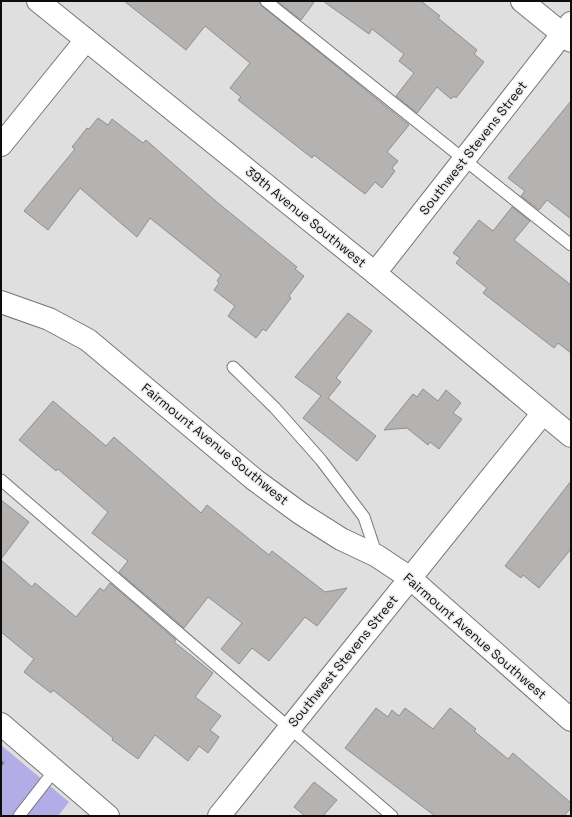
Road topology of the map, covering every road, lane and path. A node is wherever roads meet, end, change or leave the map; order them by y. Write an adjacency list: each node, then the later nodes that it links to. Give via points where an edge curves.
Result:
1 (38, 1): 5 (street, 39th Avenue Southwest)
2 (266, 1): 7 (lane)
3 (522, 1): 4 (street)
4 (568, 32): 7 (street, Southwest Stevens Street)
5 (86, 40): 6 (street); 9 (street, 39th Avenue Southwest)
6 (1, 145)
7 (463, 160): 8 (lane); 9 (street, Southwest Stevens Street)
8 (571, 245)
9 (375, 273): 12 (street, 39th Avenue Southwest)
10 (1, 302): 15 (street, Fairmount Avenue Southwest, via 49,319 88,340 255,480 341,539)
11 (233, 367): 15 (lane, via 275,408 321,460 364,517)
12 (543, 413): 13 (street, 39th Avenue Southwest); 16 (street, Southwest Stevens Street)
13 (571, 436)
14 (1, 480): 19 (lane)
15 (377, 556): 16 (street, Fairmount Avenue Southwest)
16 (410, 578): 17 (street, Fairmount Avenue Southwest); 19 (street, Southwest Stevens Street)
17 (571, 720)
18 (1, 724): 20 (street)
19 (289, 729): 23 (street, Southwest Stevens Street); 24 (lane)
20 (54, 771): 21 (lane); 22 (street)
21 (19, 816)
22 (108, 816)
23 (219, 816)
24 (392, 816)

